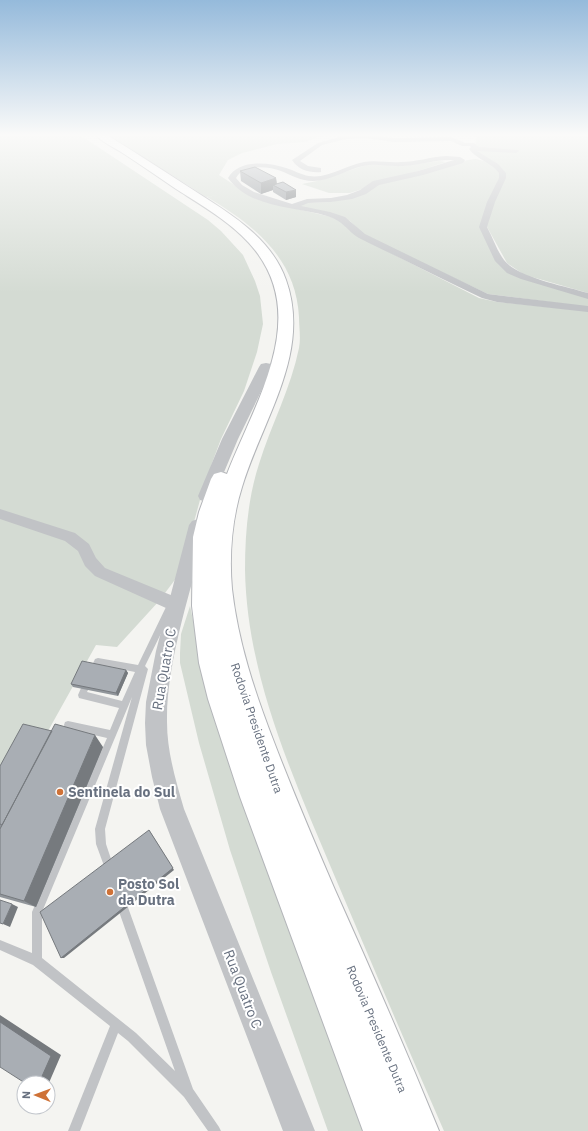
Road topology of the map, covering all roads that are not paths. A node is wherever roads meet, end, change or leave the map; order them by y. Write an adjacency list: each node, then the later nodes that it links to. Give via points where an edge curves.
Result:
1 (170, 188): 9 (highway, Rodovia Presidente Dutra, via 214,217 238,238 256,258 263,271 274,298 273,331)
2 (182, 188): 28 (highway, Rodovia Presidente Dutra, via 219,212 260,247 273,265 283,290 287,314 285,349 232,487 221,536 221,589 226,627 235,668 264,754)
3 (242, 188): 6 (street, via 251,194)
4 (369, 188): 6 (street, via 348,197 307,201)
5 (498, 188): 7 (street, via 483,227 503,265 524,277)
6 (290, 206): 8 (street, via 343,219 362,236 485,296)
7 (588, 296)
8 (588, 309)
9 (266, 367): 11 (street, Rua Quatro C, via 212,480); 27 (highway, Rodovia Presidente Dutra, via 209,512 204,538 203,569 207,638 221,699 254,798)
10 (0, 514): 12 (street, via 70,537 84,548 90,562 100,572)
11 (186, 577): 12 (lane); 26 (street, Rua Quatro C, via 172,622 157,696 156,723 163,778 175,816)
12 (172, 603): 13 (lane)
13 (151, 644): 14 (lane); 18 (lane, via 100,829 101,844)
14 (140, 669): 15 (lane); 15 (lane, via 98,661 82,695)
15 (124, 705): 17 (lane)
16 (68, 725): 17 (lane)
17 (112, 735): 21 (lane, via 37,912)
18 (114, 882)
19 (119, 897): 23 (lane)
20 (0, 945): 21 (lane)
21 (37, 961): 22 (lane)
22 (116, 1025): 23 (lane, via 132,1037); 24 (lane)
23 (188, 1093): 25 (lane)
24 (74, 1131)
25 (215, 1131)
26 (299, 1131)
27 (382, 1131)
28 (420, 1131)

